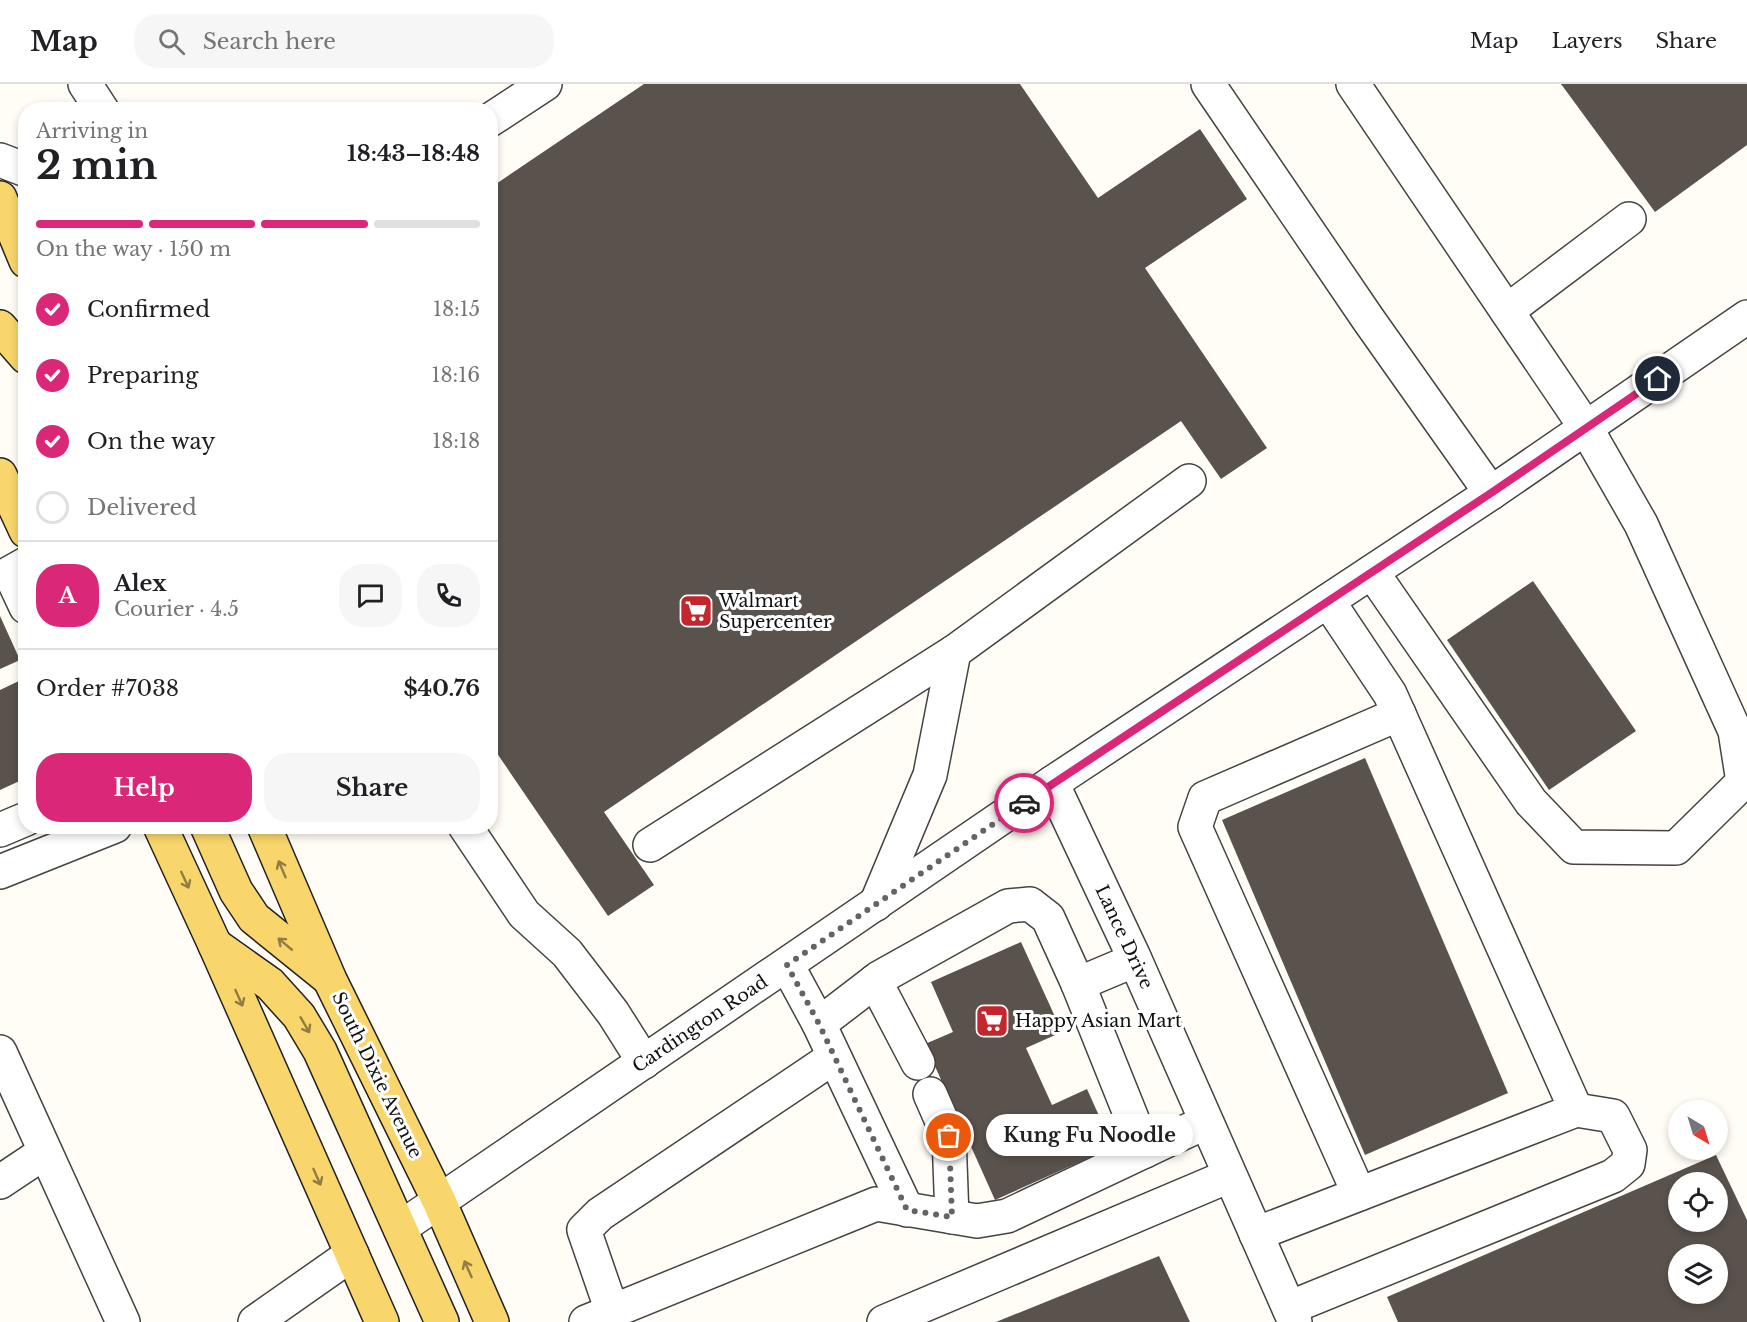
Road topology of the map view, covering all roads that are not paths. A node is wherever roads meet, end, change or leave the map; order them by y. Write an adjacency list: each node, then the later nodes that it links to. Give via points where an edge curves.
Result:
1 (85, 84): 5 (street)
2 (1208, 84): 19 (street)
3 (1353, 84): 12 (street)
4 (537, 86): 6 (street)
5 (97, 102)
6 (498, 114)
7 (0, 159): 8 (street)
8 (18, 167)
9 (0, 198): 11 (main road)
10 (1629, 219): 12 (street)
11 (16, 242)
12 (1507, 311): 16 (street)
13 (1747, 317): 16 (street, Cardington Road)
14 (0, 327): 15 (main road)
15 (18, 348)
16 (1586, 428): 19 (street, Cardington Road); 22 (street, via 1641,524 1736,731 1743,782 1676,848 1574,847 1531,802)
17 (0, 475): 20 (main road)
18 (1189, 481): 25 (street)
19 (1491, 493): 22 (street, Cardington Road)
20 (18, 514)
21 (18, 568): 23 (street, via 10,573)
22 (1372, 572): 24 (street, Cardington Road)
23 (18, 590)
24 (1328, 601): 26 (street, via 1390,694); 27 (street, Cardington Road)
25 (954, 652): 35 (street); 37 (street, via 930,775)
26 (1399, 714): 49 (street); 56 (street, via 1205,798 1195,827)
27 (1052, 783): 37 (street, Cardington Road); 39 (street, Lance Drive)
28 (18, 822): 29 (street)
29 (0, 830)
30 (95, 834): 36 (street)
31 (164, 834): 38 (main road, one-way to 38)
32 (211, 834): 41 (main road, one-way to 32, via 254,918)
33 (267, 834): 41 (main road, South Dixie Avenue, one-way to 33)
34 (470, 834): 47 (street, via 524,914 567,953)
35 (650, 845)
36 (0, 872)
37 (876, 904): 40 (street, Cardington Road)
38 (215, 945): 60 (main road, one-way to 60, via 270,984 299,1016 320,1051); 62 (main road, one-way to 62)
39 (1135, 960): 43 (street); 51 (street, Lance Drive)
40 (787, 965): 44 (street); 47 (street, Cardington Road)
41 (330, 980): 57 (main road, South Dixie Avenue)
42 (874, 981): 43 (street, via 1008,906 1030,904 1048,918); 44 (street); 48 (street)
43 (1078, 984): 52 (street)
44 (819, 1024): 46 (street)
45 (0, 1052): 53 (street)
46 (834, 1057): 58 (street); 64 (street, via 600,1214 584,1230)
47 (644, 1062): 57 (street, Cardington Road)
48 (918, 1063)
49 (1576, 1110): 56 (street); 63 (street, via 1613,1116 1630,1150 1628,1164 1613,1176)
50 (940, 1116): 59 (street)
51 (1206, 1122): 52 (street); 54 (street, Lance Drive)
52 (1145, 1151): 59 (street, via 1006,1216 977,1221)
53 (45, 1152): 55 (street); 65 (street)
54 (1229, 1176): 61 (street, Lance Drive); 70 (street)
55 (0, 1182)
56 (1359, 1194): 61 (street)
57 (438, 1201): 60 (street, Cardington Road); 69 (main road, South Dixie Avenue, one-way to 57)
58 (907, 1210): 59 (street); 64 (street, via 876,1204)
59 (952, 1217)
60 (400, 1228): 68 (main road)
61 (1256, 1234): 63 (street, Lance Drive)
62 (352, 1254): 66 (street); 67 (main road)
63 (1292, 1315)
64 (599, 1317)
65 (123, 1322)
66 (255, 1322)
67 (382, 1322)
68 (442, 1322)
69 (492, 1322)
70 (886, 1322)

